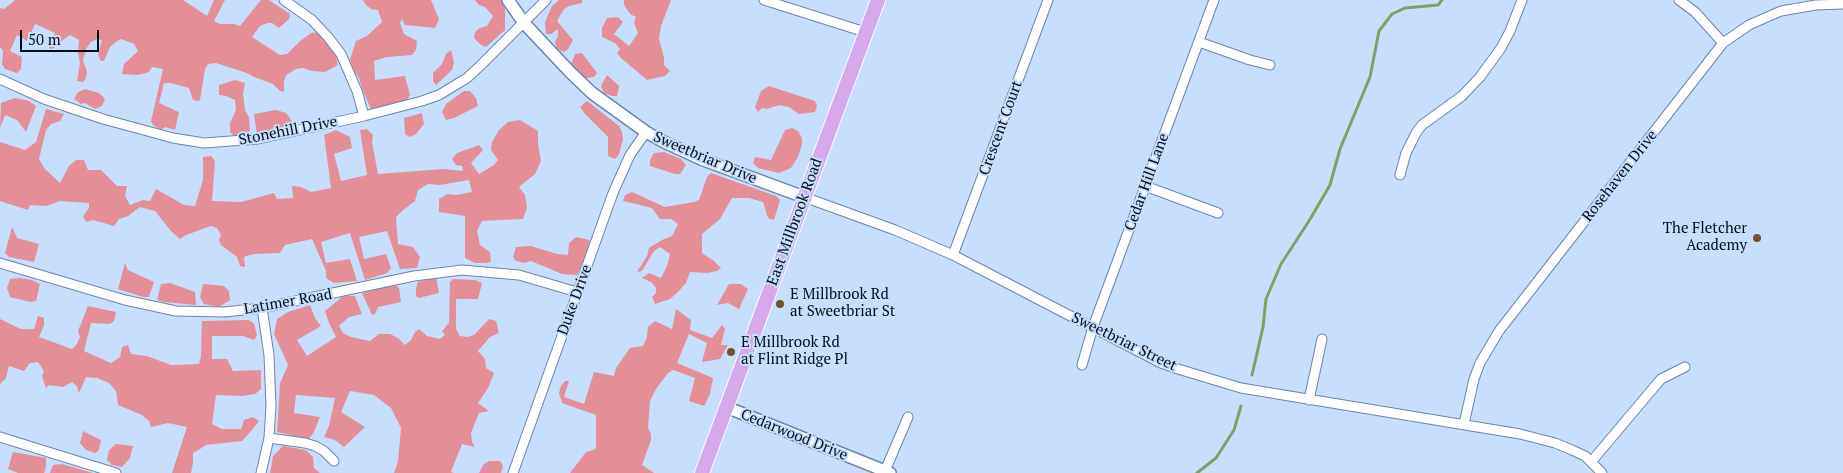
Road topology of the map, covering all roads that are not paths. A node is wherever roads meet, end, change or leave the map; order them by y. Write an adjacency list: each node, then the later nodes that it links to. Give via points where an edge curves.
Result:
1 (284, 0): 17 (street, via 314,22 341,54)
2 (508, 0): 11 (street, Sweetbriar Drive)
3 (546, 0): 11 (street, Stonehill Drive)
4 (764, 0): 12 (street)
5 (878, 0): 12 (main road, East Millbrook Road)
6 (1048, 0): 23 (street, Crescent Court)
7 (1214, 0): 13 (street, Cedar Hill Lane)
8 (1522, 0): 19 (street, via 1510,31 1491,64 1462,96 1422,125 1406,153)
9 (1678, 0): 14 (street, via 1695,12)
10 (1843, 4): 14 (street, Rosehaven Drive, via 1781,11 1749,25)
11 (524, 23): 17 (street, Stonehill Drive, via 467,78 439,96); 18 (street, Sweetbriar Drive, via 590,91)
12 (865, 32): 21 (main road, East Millbrook Road)
13 (1199, 42): 15 (street); 20 (street, Cedar Hill Lane)
14 (1724, 43): 34 (street, Rosehaven Drive, via 1499,331 1480,363)
15 (1270, 65)
16 (0, 79): 17 (street, Stonehill Drive, via 70,108 189,141 258,139)
17 (364, 116)
18 (646, 132): 21 (street, Sweetbriar Drive, via 701,159); 25 (street, Duke Drive, via 621,173)
19 (1400, 174)
20 (1145, 186): 22 (street); 27 (street, Cedar Hill Lane)
21 (804, 197): 23 (street, Sweetbriar Street, via 895,230); 32 (main road, East Millbrook Road)
22 (1218, 213)
23 (953, 256): 27 (street, Sweetbriar Street)
24 (0, 262): 26 (street, Latimer Road, via 125,300 176,311 224,312)
25 (578, 292): 26 (street, Latimer Road, via 519,275 462,270 414,276); 42 (street, Duke Drive)
26 (262, 308): 36 (street, via 271,383)
27 (1093, 328): 29 (street, Cedar Hill Lane); 31 (street, Sweetbriar Street, via 1178,369 1241,388)
28 (1322, 339): 31 (street)
29 (1082, 365)
30 (1685, 367): 38 (street, via 1661,379)
31 (1309, 400): 34 (street, Sweetbriar Street)
32 (726, 407): 39 (street, Cedarwood Drive); 43 (main road, East Millbrook Road)
33 (908, 417): 39 (street)
34 (1464, 424): 38 (street, Sweetbriar Street, via 1555,443 1585,456)
35 (0, 438): 40 (street)
36 (269, 438): 37 (street, via 315,446); 41 (street)
37 (334, 461)
38 (1591, 462): 44 (street, Sweetbriar Street)
39 (888, 472)
40 (116, 473)
41 (261, 473)
42 (513, 473)
43 (702, 473)
44 (1602, 473)

